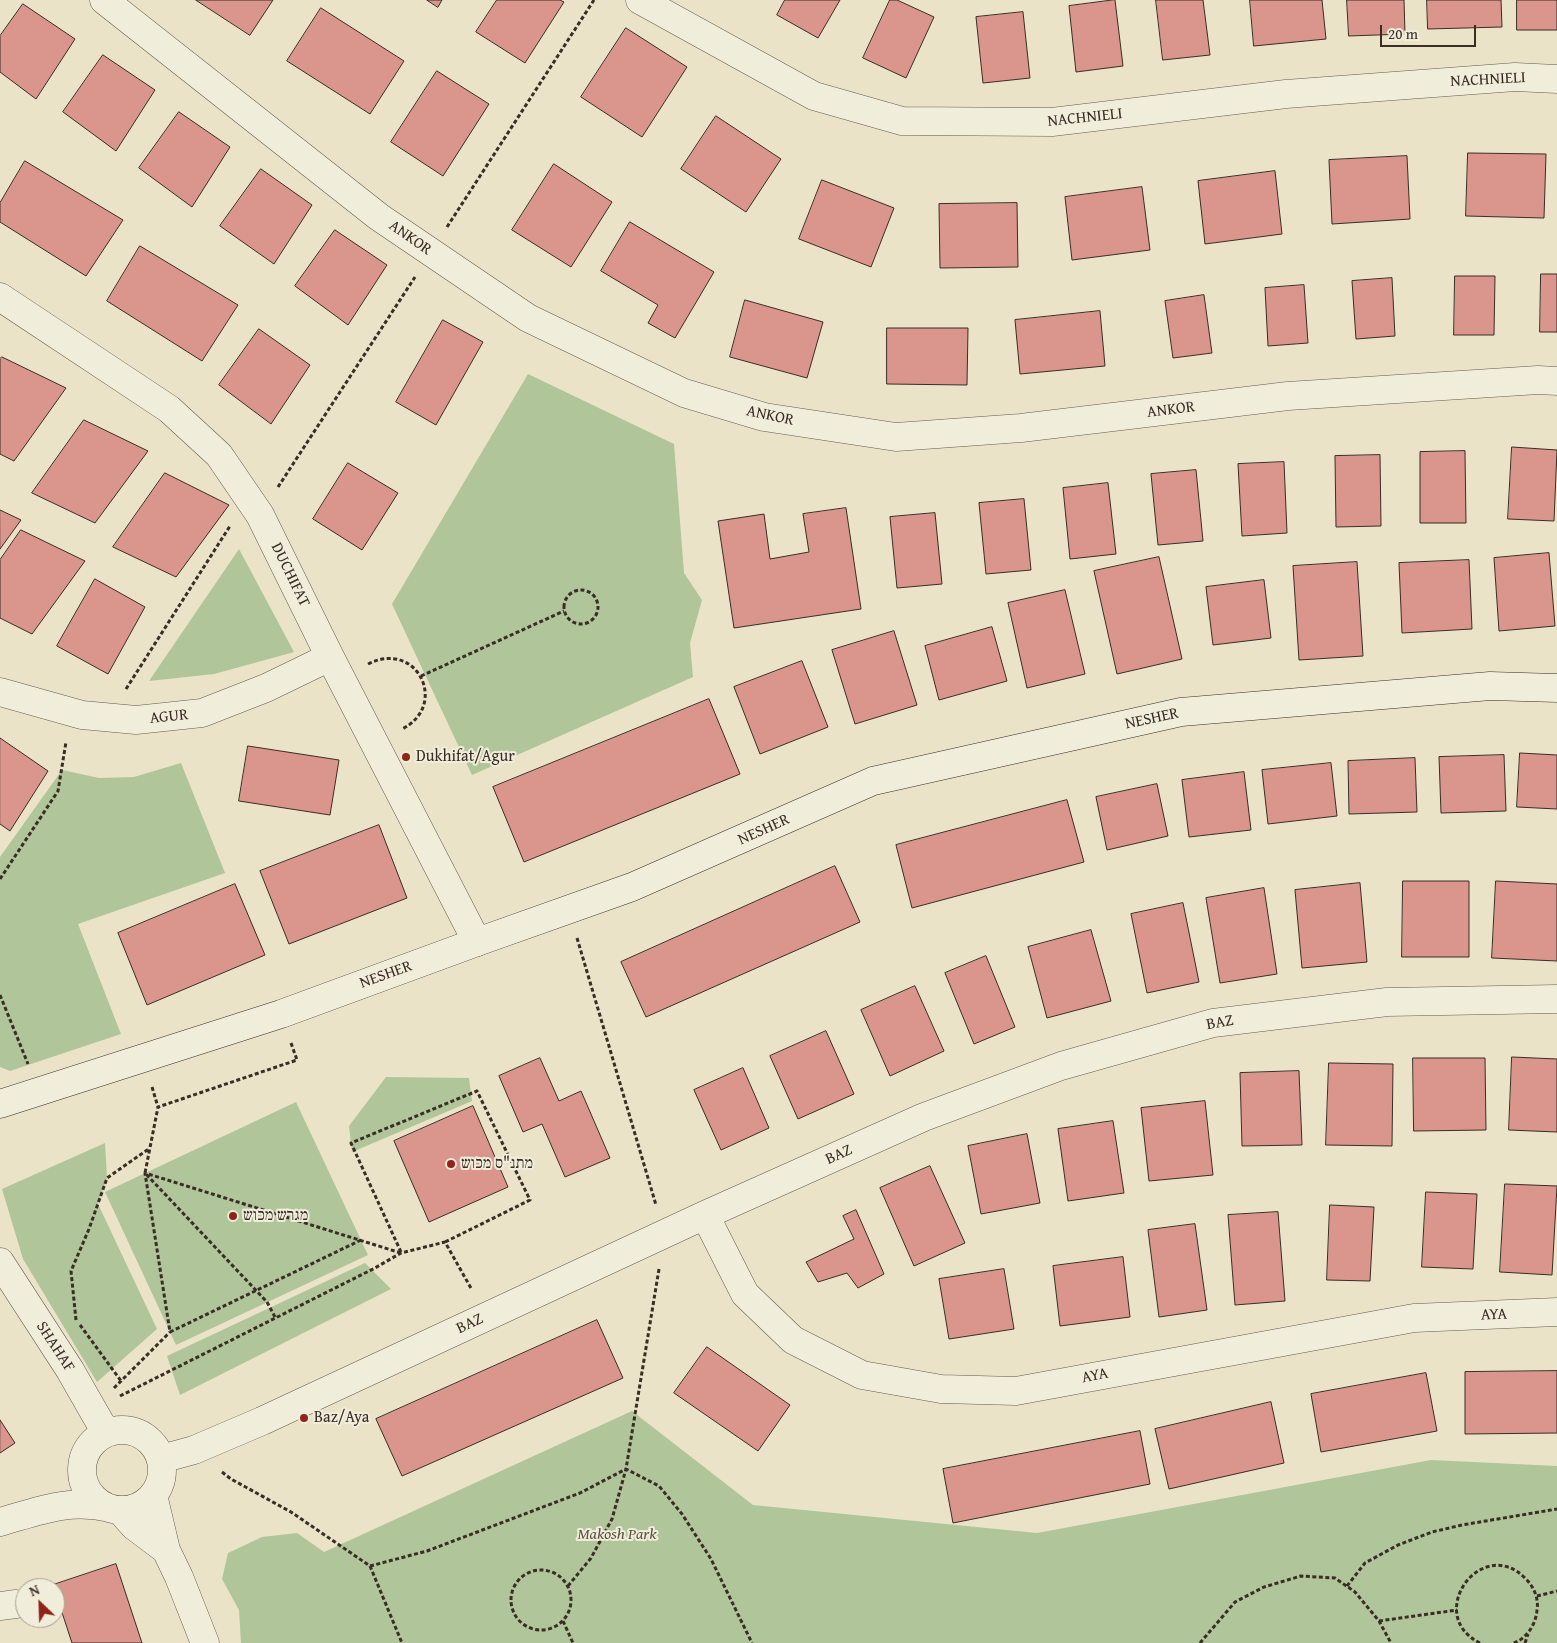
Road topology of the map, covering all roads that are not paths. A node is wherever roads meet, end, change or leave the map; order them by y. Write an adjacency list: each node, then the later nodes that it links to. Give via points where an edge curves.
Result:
1 (104, 0): 5 (street, ANKOR, via 379,217 528,318 684,393 764,417 896,437 1021,428 1288,396)
2 (640, 0): 3 (street, NACHNIELI, via 814,96 902,121 1052,122 1286,94 1515,77)
3 (1557, 79)
4 (0, 296): 6 (street, DUCHIFAT, via 169,410 219,455 260,515)
5 (1557, 381)
6 (335, 667): 8 (street, AGUR, via 266,688 202,713 136,720 82,715); 9 (street, DUCHIFAT)
7 (1557, 688): 9 (street, NESHER, via 1490,686 1181,712 873,781 632,887)
8 (0, 692)
9 (476, 942): 11 (street, NESHER, via 281,1014)
10 (1557, 999): 12 (street, BAZ, via 1387,1002 1214,1023 1061,1066 924,1117)
11 (0, 1104)
12 (705, 1215): 14 (street, AYA, via 745,1294 793,1340 862,1375 940,1389 1016,1391 1414,1318); 17 (street, BAZ, via 194,1450)
13 (0, 1262): 15 (street, SHAHAF, via 70,1370)
14 (1557, 1312)
15 (106, 1433): 16 (street, via 92,1444); 17 (street, via 124,1430 137,1433 152,1443)
16 (84, 1459): 19 (street, via 82,1470 86,1488 98,1501); 20 (street, via 62,1488)
17 (161, 1460): 18 (street, via 161,1478)
18 (153, 1495): 19 (street, via 133,1508); 22 (street)
19 (117, 1509): 20 (street, via 81,1503); 22 (street)
20 (33, 1512): 21 (street)
21 (0, 1522)
22 (166, 1550): 23 (street)
23 (205, 1643)

